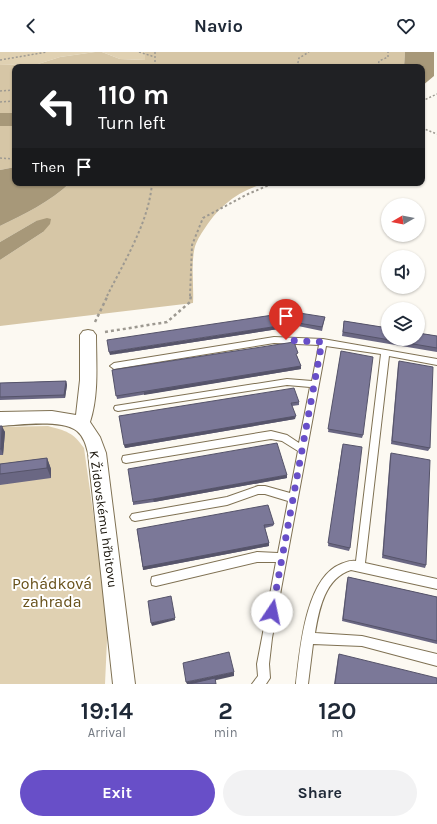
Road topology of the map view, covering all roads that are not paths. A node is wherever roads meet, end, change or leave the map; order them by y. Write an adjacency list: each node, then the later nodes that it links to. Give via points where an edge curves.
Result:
1 (88, 335): 9 (street, via 88,395)
2 (322, 342): 3 (lane); 5 (lane, via 265,341); 6 (lane)
3 (385, 352): 4 (lane); 15 (lane)
4 (437, 362)
5 (114, 366)
6 (314, 384): 7 (lane, via 287,382); 10 (lane)
7 (118, 408)
8 (0, 419): 9 (street, via 61,419)
9 (81, 425): 21 (street, K Židovskému hřbitovu, via 92,436 97,453)
10 (302, 449): 11 (lane, via 284,438 271,435); 12 (lane)
11 (126, 459)
12 (293, 498): 13 (lane, via 258,490 227,501); 14 (lane)
13 (135, 517)
14 (282, 558): 16 (lane, via 257,557); 20 (lane, via 264,654)
15 (360, 566): 17 (lane); 18 (lane, via 341,568 324,584)
16 (156, 580)
17 (437, 584)
18 (308, 638): 19 (lane, via 362,641); 22 (lane)
19 (437, 660)
20 (263, 682)
21 (124, 684)
22 (302, 684)

